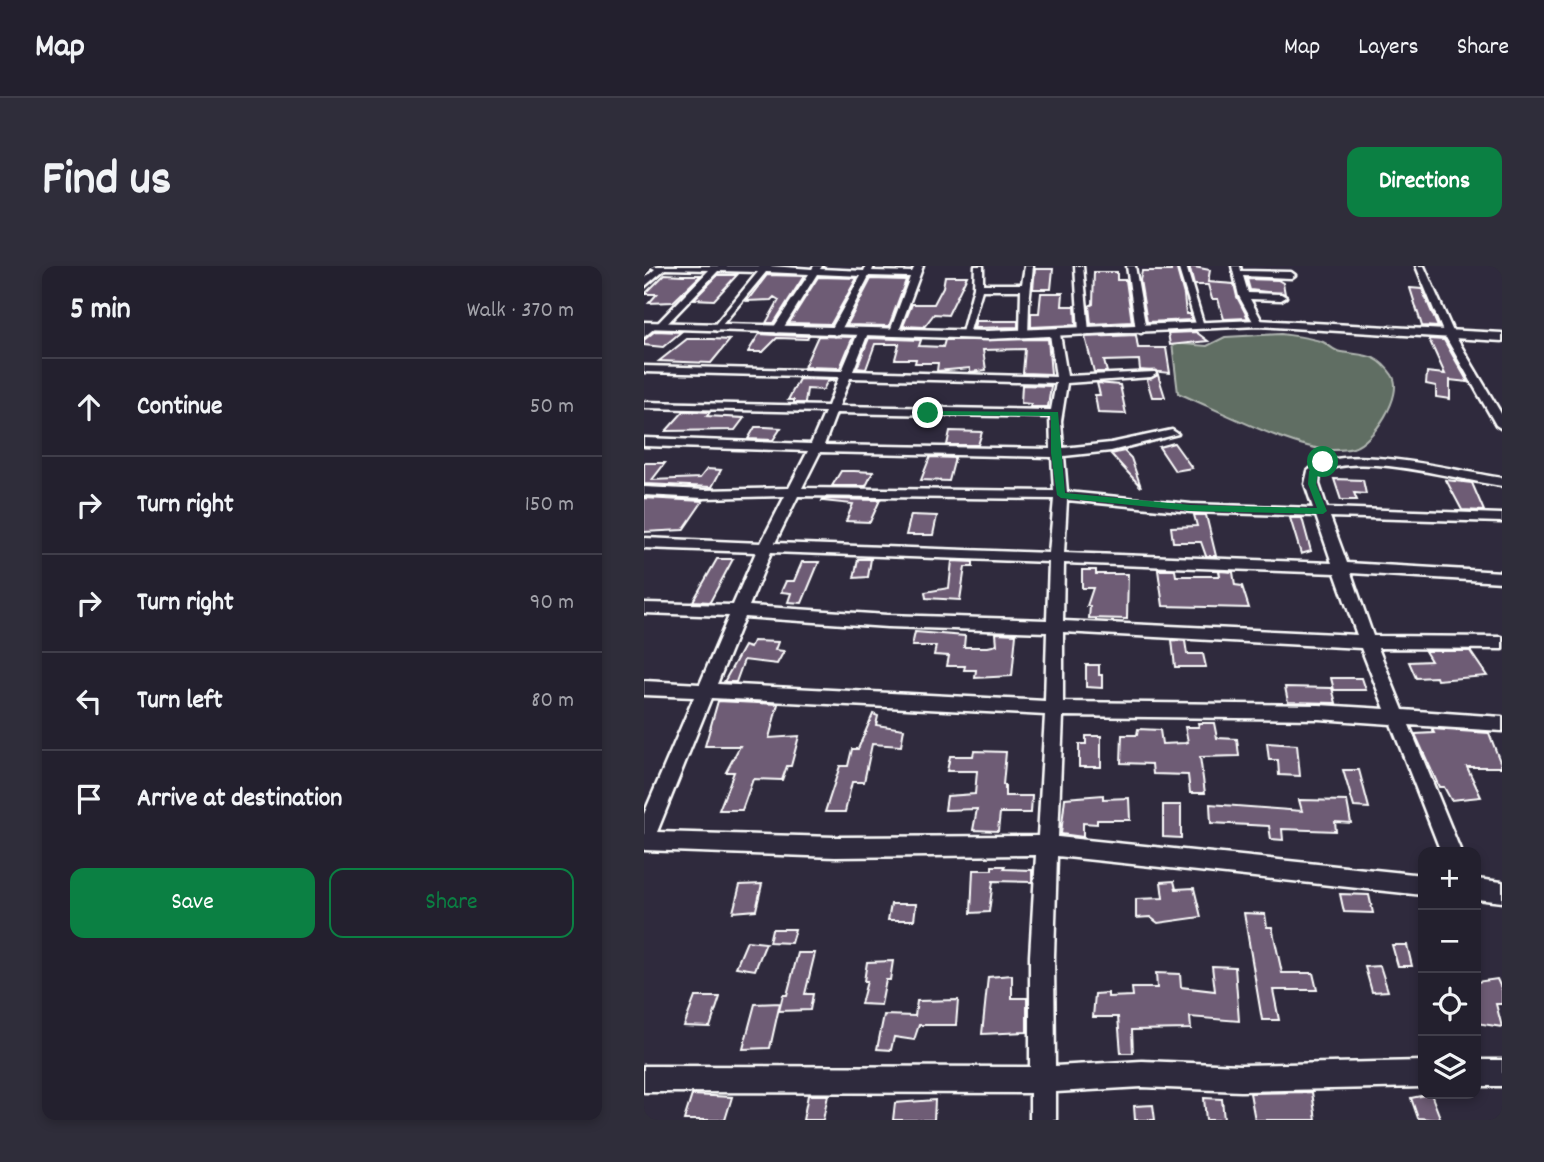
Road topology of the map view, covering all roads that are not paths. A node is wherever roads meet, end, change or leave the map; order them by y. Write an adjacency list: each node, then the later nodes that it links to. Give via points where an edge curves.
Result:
1 (653, 266): 2 (street)
2 (663, 266): 10 (street); 17 (street)
3 (979, 266): 18 (street)
4 (1029, 266): 19 (street)
5 (1080, 266): 29 (street)
6 (1131, 266): 27 (street)
7 (1182, 266): 23 (street)
8 (1410, 266): 9 (street)
9 (1420, 266): 35 (street)
10 (716, 267): 11 (street); 24 (street)
11 (765, 269): 12 (street); 25 (street)
12 (816, 269): 13 (street); 26 (street)
13 (868, 270): 15 (street); 28 (street)
14 (1237, 270): 16 (street); 20 (street)
15 (917, 271): 31 (street)
16 (1291, 275)
17 (644, 284)
18 (978, 287): 19 (street); 32 (street)
19 (1027, 287): 33 (street)
20 (1244, 296): 21 (street); 22 (street)
21 (1282, 297)
22 (1258, 323): 23 (street); 35 (street)
23 (1201, 324): 27 (street)
24 (651, 328): 25 (street)
25 (717, 328): 26 (street)
26 (777, 330): 28 (street)
27 (1141, 330): 29 (street)
28 (835, 332): 30 (street)
29 (1084, 332): 34 (street)
30 (863, 333): 31 (street); 39 (street)
31 (894, 334): 32 (street)
32 (964, 334): 33 (street)
33 (1025, 334): 34 (street)
34 (1055, 334): 40 (street)
35 (1449, 334): 36 (street); 44 (street)
36 (1502, 337)
37 (644, 369): 39 (street)
38 (1151, 374): 40 (street)
39 (844, 375): 40 (street); 42 (street)
40 (1062, 380): 43 (street)
41 (644, 405): 42 (street)
42 (833, 409): 43 (street); 47 (street)
43 (1055, 414): 48 (street)
44 (1501, 422)
45 (1172, 434): 48 (street)
46 (644, 442): 47 (street)
47 (816, 448): 48 (street); 51 (street)
48 (1055, 453): 52 (street)
49 (1502, 482): 53 (street, via 1366,460 1323,462 1314,471 1312,484)
50 (644, 491): 51 (street, via 704,495)
51 (793, 492): 52 (street); 56 (street)
52 (1061, 495): 53 (street, via 1191,508); 57 (street)
53 (1323, 511): 54 (street); 58 (street)
54 (1502, 518)
55 (644, 543): 56 (street)
56 (765, 548): 57 (street); 61 (street)
57 (1055, 559): 58 (street); 62 (street)
58 (1343, 568): 59 (street); 63 (street)
59 (1502, 577)
60 (644, 608): 61 (street)
61 (738, 611): 62 (street); 66 (street)
62 (1054, 626): 63 (street); 67 (street)
63 (1367, 642): 64 (street); 68 (street)
64 (1502, 643)
65 (644, 688): 66 (street)
66 (705, 692): 67 (street); 70 (street)
67 (1054, 708): 68 (street, via 1318,712); 71 (street)
68 (1399, 719): 69 (street); 72 (street)
69 (1502, 724)
70 (644, 839): 71 (street, via 835,847)
71 (1046, 845): 73 (street); 80 (street)
72 (1449, 847)
73 (1418, 884)
74 (1481, 889): 75 (street)
75 (1502, 891)
76 (1481, 1073): 77 (street)
77 (1502, 1073)
78 (1418, 1074): 80 (street, via 1241,1078 1142,1074)
79 (644, 1079): 80 (street)
80 (1044, 1080): 81 (street)
81 (1043, 1120)

